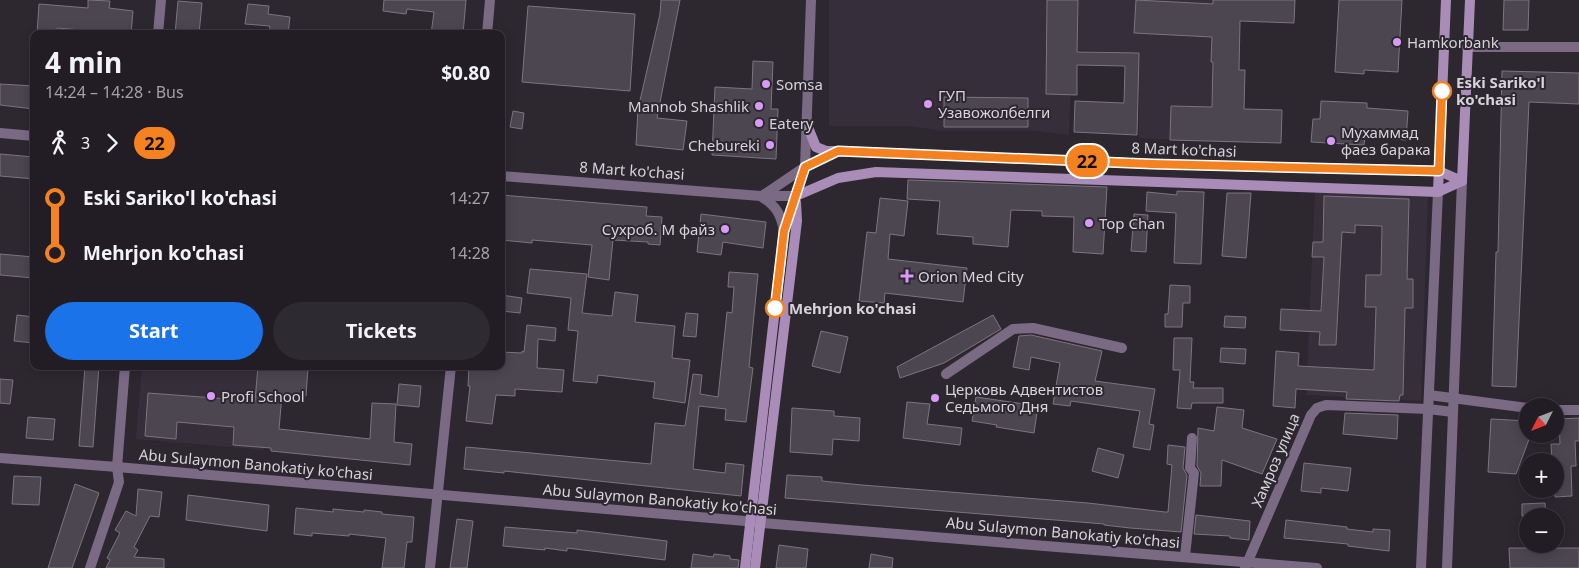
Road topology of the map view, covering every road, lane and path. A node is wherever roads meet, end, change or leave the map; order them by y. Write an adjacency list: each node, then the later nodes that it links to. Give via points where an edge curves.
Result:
1 (161, 0): 6 (street)
2 (490, 0): 7 (street)
3 (811, 0): 10 (street)
4 (1446, 0): 15 (main road)
5 (1470, 0): 8 (main road)
6 (158, 30)
7 (487, 30)
8 (1467, 47): 9 (street); 17 (main road)
9 (1579, 47)
10 (807, 125): 13 (main road, via 816,147); 14 (street)
11 (0, 133): 12 (street)
12 (30, 136)
13 (838, 151): 14 (main road, 8 Mart ko'chasi); 15 (main road, 8 Mart ko'chasi, via 1152,164)
14 (805, 167): 19 (street, 8 Mart ko'chasi); 20 (main road)
15 (1439, 171): 17 (main road); 18 (main road)
16 (505, 176): 19 (street, 8 Mart ko'chasi)
17 (1462, 181): 18 (main road, 8 Mart ko'chasi); 27 (street)
18 (1438, 192): 20 (main road, 8 Mart ko'chasi, via 876,172 838,178); 26 (street)
19 (762, 196): 20 (street, 8 Mart ko'chasi); 21 (street, via 778,211)
20 (796, 196): 21 (main road); 37 (main road, via 797,221)
21 (784, 231): 37 (main road)
22 (1122, 348): 25 (street, via 1033,328 1013,329)
23 (124, 370): 35 (street)
24 (451, 370): 36 (street)
25 (946, 374)
26 (1429, 395): 27 (street); 29 (street)
27 (1453, 398): 28 (street); 32 (street)
28 (1519, 407)
29 (1428, 409): 32 (street, Хамроз улица); 39 (street, Хамроз улица, via 1326,405 1317,408 1311,415); 45 (street)
30 (1564, 410): 31 (street)
31 (1579, 410)
32 (1452, 412): 46 (street)
33 (1192, 438): 38 (street, via 1190,468 1194,473 1193,491)
34 (0, 458): 35 (street, Abu Sulaymon Banokatiy ko'chasi)
35 (117, 467): 36 (street, Abu Sulaymon Banokatiy ko'chasi); 40 (street, via 119,482)
36 (438, 495): 37 (street, Abu Sulaymon Banokatiy ko'chasi); 41 (street)
37 (755, 522): 38 (street, Abu Sulaymon Banokatiy ko'chasi); 42 (main road); 43 (main road)
38 (1185, 556): 39 (street, Abu Sulaymon Banokatiy ko'chasi)
39 (1247, 565): 44 (street, Abu Sulaymon Banokatiy ko'chasi)
40 (90, 568)
41 (430, 568)
42 (745, 568)
43 (755, 568)
44 (1316, 568)
45 (1421, 568)
46 (1447, 568)

